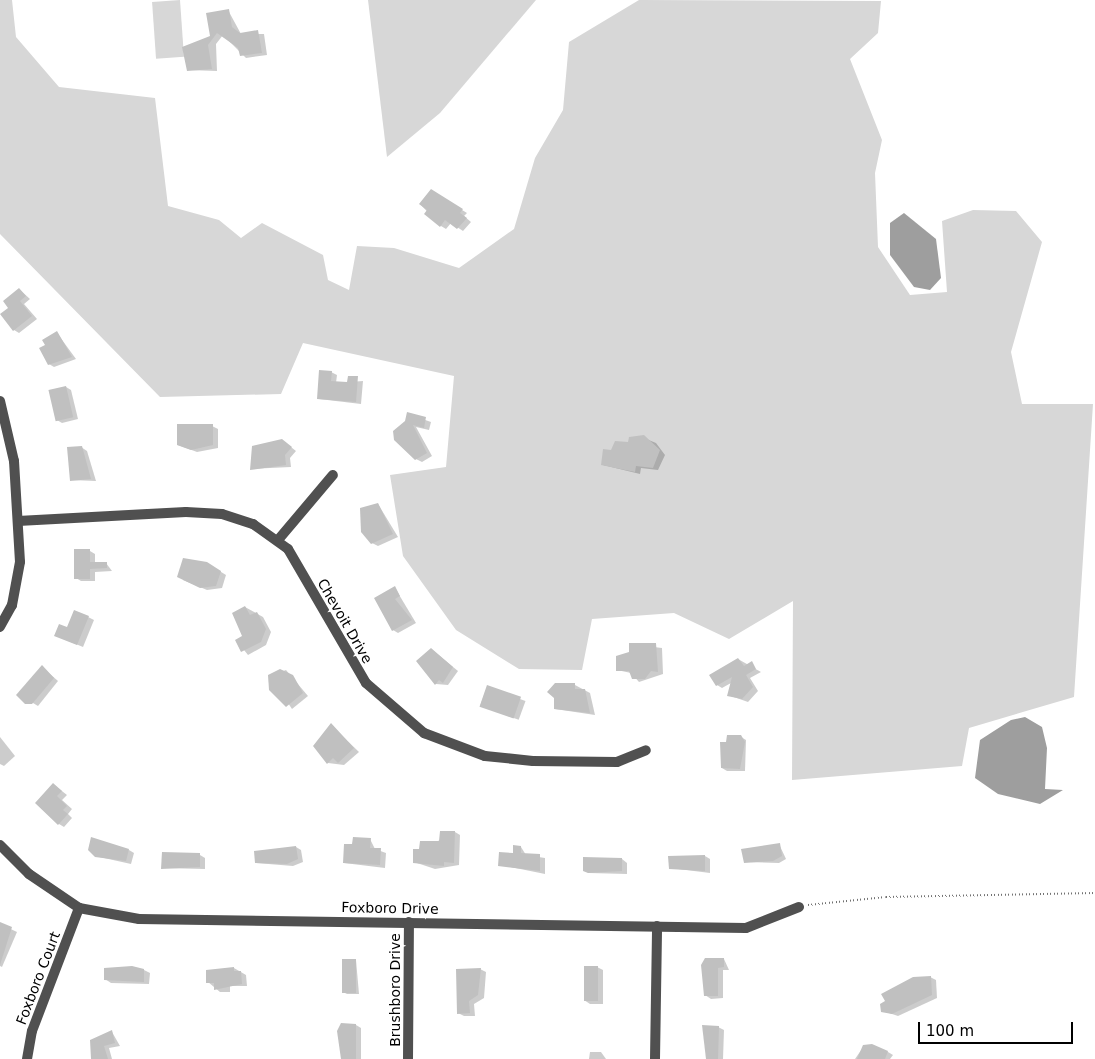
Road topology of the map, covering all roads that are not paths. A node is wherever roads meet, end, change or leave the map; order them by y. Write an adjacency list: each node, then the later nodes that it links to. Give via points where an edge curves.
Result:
1 (0, 401): 3 (street, via 14,461)
2 (333, 475): 4 (street)
3 (18, 520): 4 (street, Chevoit Drive, via 214,514 253,524); 5 (street, via 18,586)
4 (278, 540): 6 (street, Chevoit Drive, via 298,565 366,683 424,733 485,756 533,761 617,762)
5 (0, 627)
6 (646, 750)
7 (0, 845): 9 (street, Foxboro Drive, via 29,874)
8 (798, 907): 11 (street, Foxboro Drive, via 746,928)
9 (79, 908): 10 (street, Foxboro Drive, via 139,919); 12 (street, Foxboro Court, via 32,1031)
10 (409, 922): 11 (street, Foxboro Drive); 13 (street, Brushboro Drive)
11 (657, 926): 14 (street)
12 (28, 1059)
13 (408, 1059)
14 (655, 1059)

